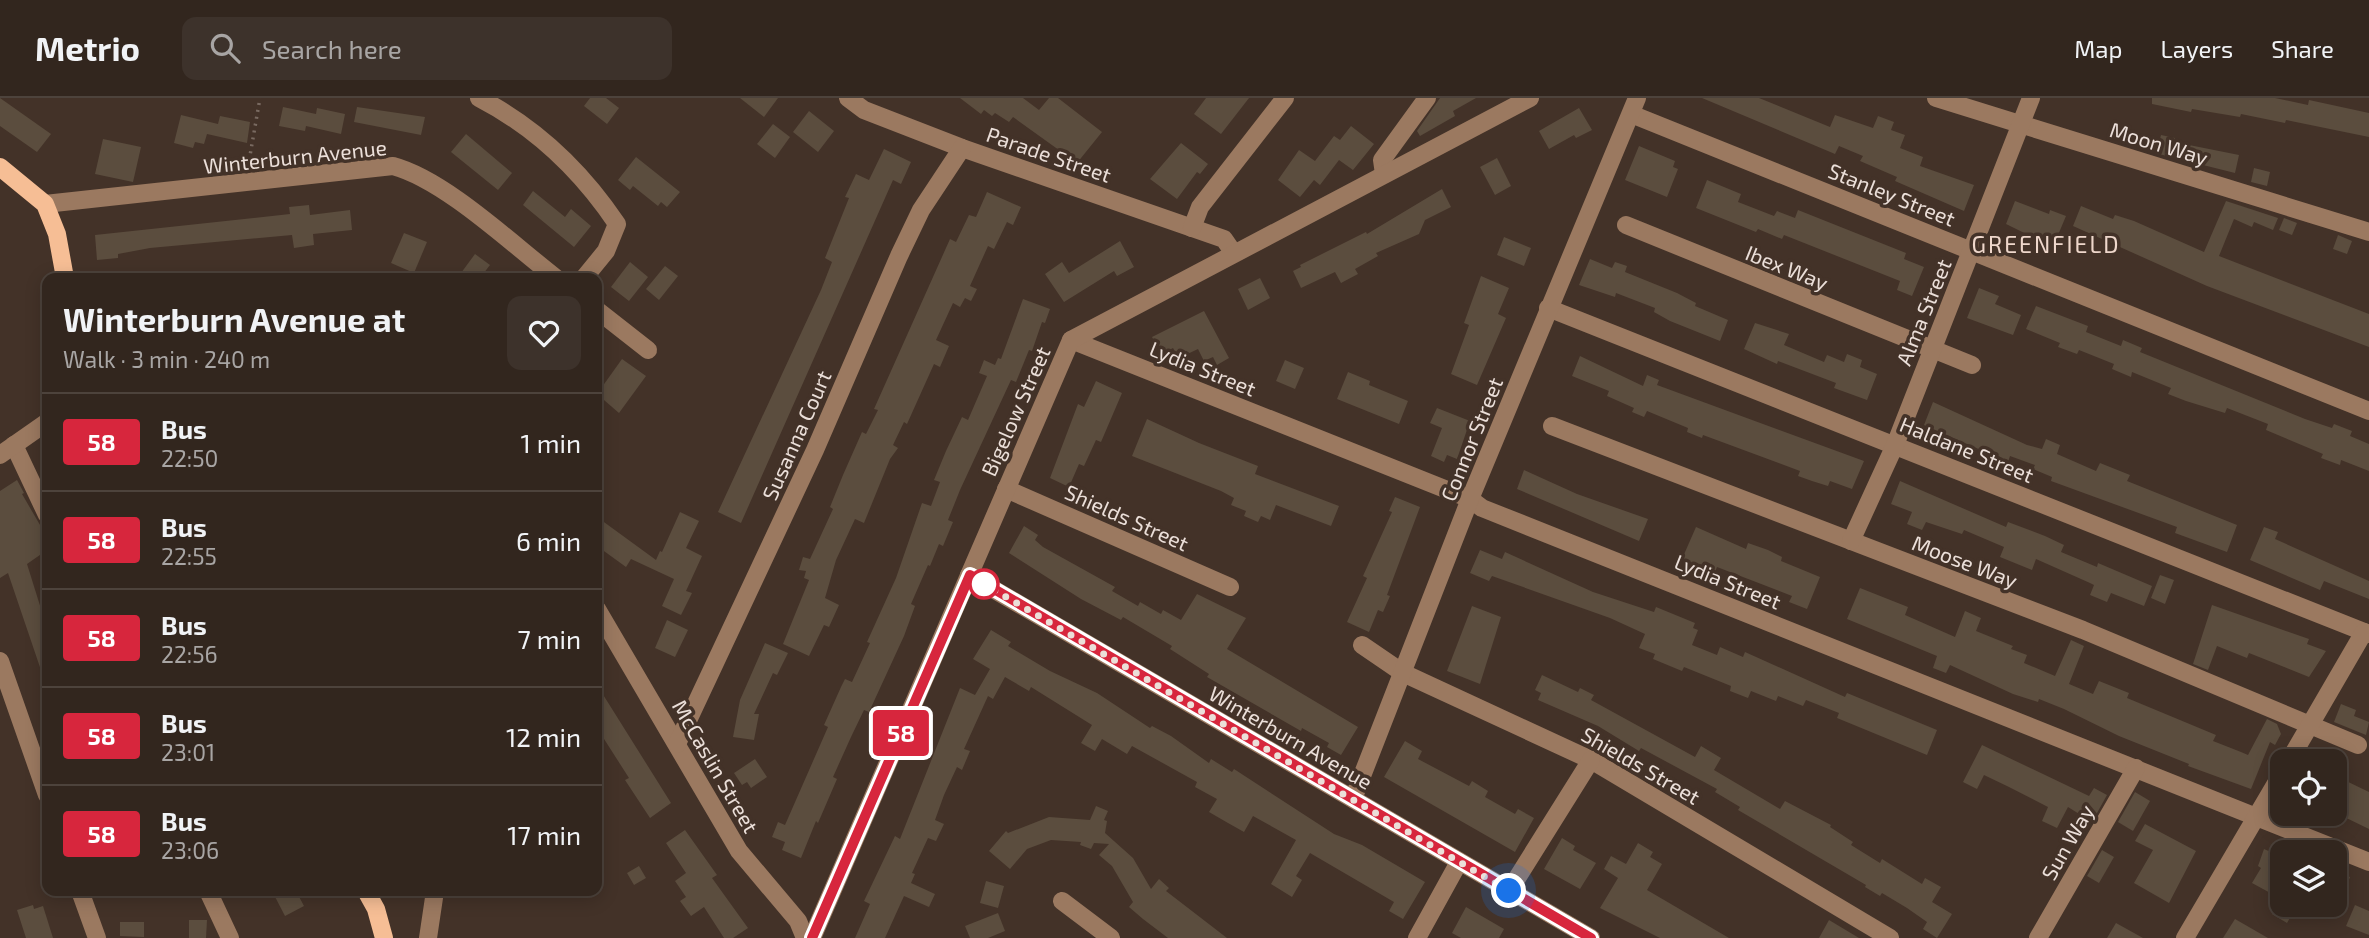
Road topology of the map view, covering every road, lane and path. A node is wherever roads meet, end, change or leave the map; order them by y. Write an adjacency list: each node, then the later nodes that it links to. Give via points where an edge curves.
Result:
1 (260, 98): 14 (path)
2 (479, 98): 23 (street, via 506,112 581,177 617,224 606,251)
3 (848, 98): 11 (street, Parade Street, via 863,110)
4 (1285, 98): 17 (street, via 1200,206)
5 (1427, 98): 13 (street, via 1382,160)
6 (1530, 98): 13 (street, Bigelow Street)
7 (1936, 98): 10 (street, Moon Way)
8 (2031, 98): 10 (street, Alma Street)
9 (1634, 106): 19 (street, Stanley Street); 24 (street, Connor Street)
10 (2020, 123): 18 (street, Moon Way); 19 (street, Alma Street)
11 (962, 148): 17 (street, Parade Street); 47 (street, Susanna Court, via 921,210 899,256 815,450)
12 (0, 167): 15 (main road)
13 (1384, 174): 20 (street, Bigelow Street)
14 (245, 183): 15 (street, Winterburn Avenue); 22 (street, Winterburn Avenue, via 393,166 413,171)
15 (45, 204): 21 (main road, via 57,234)
16 (1626, 225): 28 (street, Ibex Way)
17 (1192, 228): 20 (street, Parade Street, via 1224,239)
18 (2369, 232)
19 (1973, 250): 28 (street, Alma Street); 30 (street, Stanley Street)
20 (1233, 252): 26 (street, Bigelow Street)
21 (64, 273)
22 (550, 273)
23 (588, 273)
24 (1548, 308): 33 (street, Haldane Street); 36 (street, Connor Street)
25 (602, 314): 27 (street)
26 (1071, 340): 35 (street, Bigelow Street); 36 (street, Lydia Street)
27 (648, 350)
28 (1931, 350): 29 (street, Ibex Way); 33 (street, Alma Street)
29 (1972, 365)
30 (2369, 411)
31 (42, 426): 34 (street)
32 (1552, 426): 38 (street, Moose Way)
33 (1895, 445): 38 (street, Alma Street); 42 (street, Haldane Street)
34 (7, 450): 37 (street)
35 (1006, 489): 39 (street, Bigelow Street); 40 (street, Shields Street)
36 (1470, 499): 45 (street, Connor Street); 51 (street, Lydia Street, via 1482,508)
37 (42, 507)
38 (1851, 541): 46 (street, Moose Way, via 2083,630)
39 (970, 575): 54 (street, Winterburn Avenue); 69 (street, Bigelow Street)
40 (1230, 587)
41 (602, 617): 47 (street, McCaslin Street)
42 (2366, 633): 46 (street)
43 (1362, 645): 45 (street, Shields Street)
44 (0, 661): 52 (street)
45 (1403, 673): 50 (street, Shields Street); 54 (street, Connor Street)
46 (2309, 727): 48 (street, Moose Way); 49 (street)
47 (677, 744): 68 (street, McCaslin Street, via 739,851 798,921)
48 (2358, 745)
49 (2296, 749)
50 (1591, 760): 58 (street); 73 (street, Shields Street)
51 (2136, 768): 55 (street, Lydia Street); 74 (street, Sun Way)
52 (42, 781)
53 (2270, 793): 55 (street)
54 (1353, 799): 56 (street, Winterburn Avenue)
55 (2255, 819): 57 (street, Lydia Street); 75 (street)
56 (1459, 862): 58 (street, Winterburn Avenue); 71 (street)
57 (2369, 862)
58 (1509, 891): 72 (street, Winterburn Avenue)
59 (82, 896): 64 (street)
60 (210, 896): 65 (street)
61 (369, 896): 66 (main road)
62 (434, 896): 67 (street)
63 (1062, 901): 70 (street)
64 (97, 938)
65 (230, 938)
66 (384, 938)
67 (428, 938)
68 (805, 938)
69 (812, 938)
70 (1111, 938)
71 (1417, 938)
72 (1591, 938)
73 (1890, 938)
74 (2038, 938)
75 (2185, 938)

